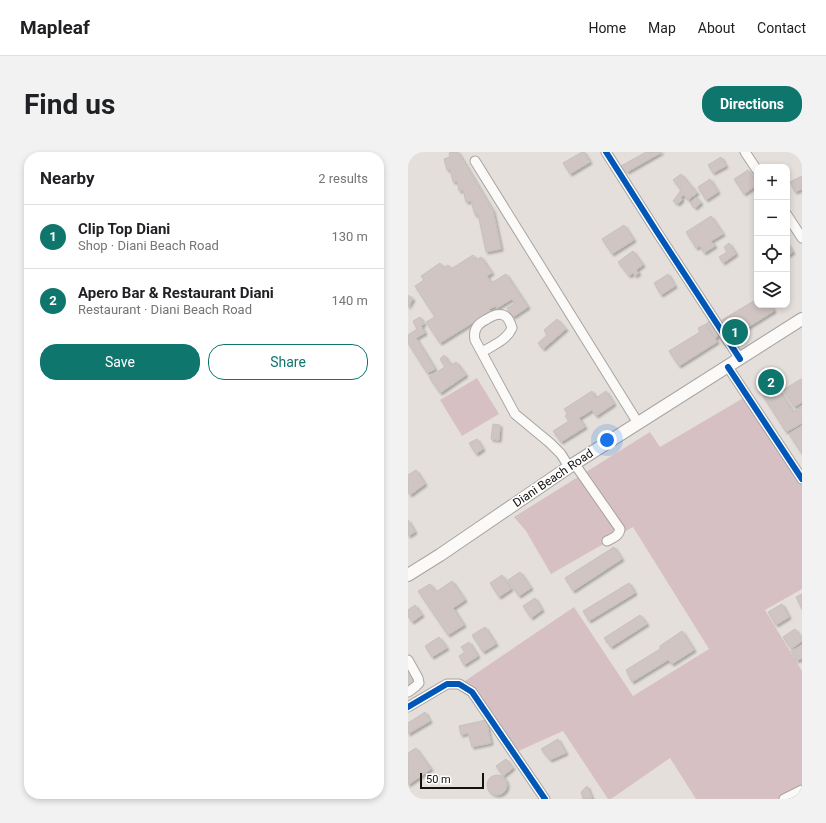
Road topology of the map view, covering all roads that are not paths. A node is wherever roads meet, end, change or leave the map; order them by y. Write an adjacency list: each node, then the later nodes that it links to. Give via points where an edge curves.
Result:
1 (606, 152): 9 (street)
2 (745, 152): 4 (street)
3 (475, 161): 11 (street)
4 (754, 166)
5 (790, 220): 6 (street)
6 (802, 238)
7 (802, 319): 9 (main road, Diani Beach Road)
8 (482, 352): 12 (street, via 515,414)
9 (740, 359): 10 (main road, Diani Beach Road)
10 (728, 366): 11 (main road, Diani Beach Road); 13 (street)
11 (638, 423): 12 (main road, Diani Beach Road)
12 (572, 465): 14 (street, via 620,529 618,535); 15 (main road, Diani Beach Road)
13 (802, 479)
14 (607, 541)
15 (408, 575)
16 (408, 660): 17 (street, via 418,678 418,683)
17 (408, 692)
18 (408, 708): 20 (street, via 447,684 459,684 472,692)
19 (802, 790): 21 (street)
20 (545, 799)
21 (784, 799)

